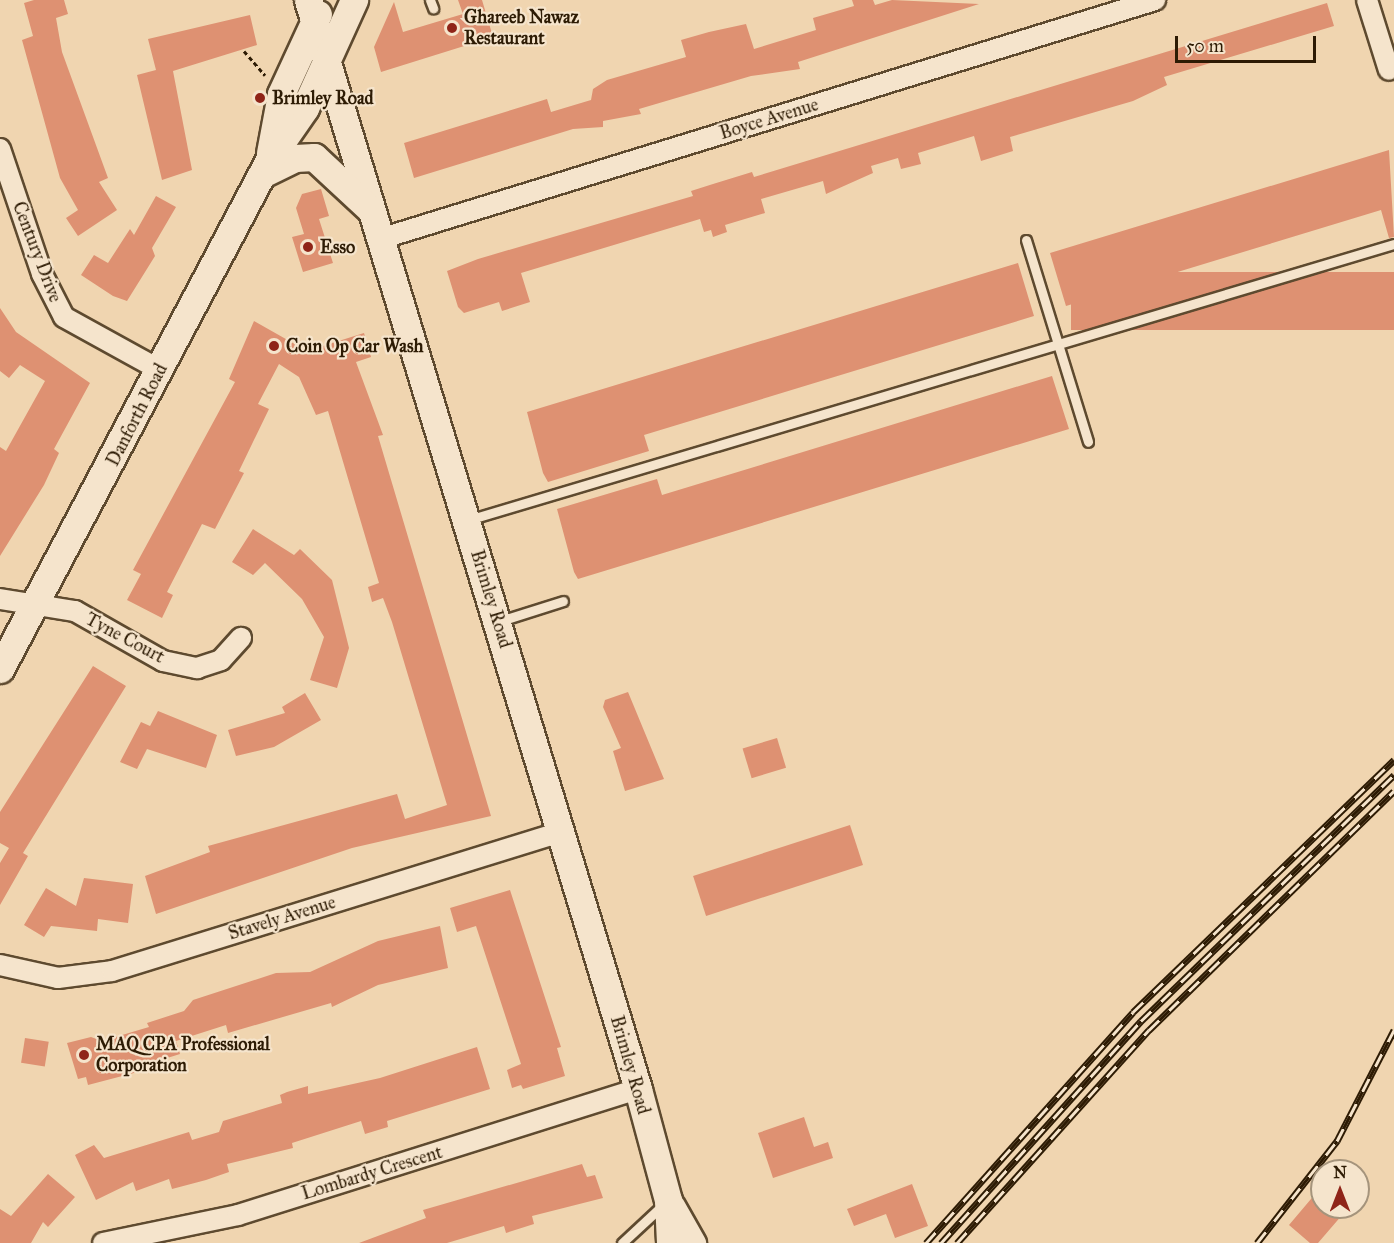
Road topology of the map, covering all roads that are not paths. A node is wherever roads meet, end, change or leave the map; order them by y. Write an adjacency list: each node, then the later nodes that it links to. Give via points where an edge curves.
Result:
1 (354, 0): 5 (main road, Danforth Road)
2 (1155, 0): 9 (street, Boyce Avenue)
3 (1367, 0): 6 (street)
4 (315, 8): 5 (main road, Brimley Road); 8 (main road, Danforth Road, via 280,94)
5 (327, 59): 8 (main road, Danforth Road, via 305,108); 9 (main road, Brimley Road)
6 (1389, 70)
7 (0, 149): 13 (street, Century Drive, via 42,274 64,316)
8 (266, 167): 9 (main road, via 295,158 314,158 331,167); 13 (main road, Danforth Road)
9 (380, 227): 15 (main road, Brimley Road)
10 (1026, 240): 12 (lane)
11 (1394, 244): 12 (lane)
12 (1058, 345): 14 (lane); 15 (lane)
13 (160, 370): 18 (main road, Danforth Road)
14 (1088, 442)
15 (468, 520): 19 (main road, Brimley Road)
16 (0, 599): 18 (street, Tyne Court)
17 (563, 601): 19 (lane)
18 (34, 609): 20 (street, Tyne Court, via 75,611 163,661 197,668 221,660); 21 (main road, Danforth Road)
19 (498, 622): 22 (main road, Brimley Road)
20 (240, 638)
21 (0, 669)
22 (561, 832): 23 (street, Stavely Avenue, via 112,971 58,978); 24 (main road, Brimley Road)
23 (0, 965)
24 (638, 1089): 25 (main road, Brimley Road); 26 (street, Lombardy Crescent, via 238,1215)
25 (668, 1200): 27 (lane); 28 (main road, Brimley Road); 29 (main road, Brimley Road)
26 (103, 1243)
27 (622, 1243)
28 (670, 1243)
29 (692, 1243)

